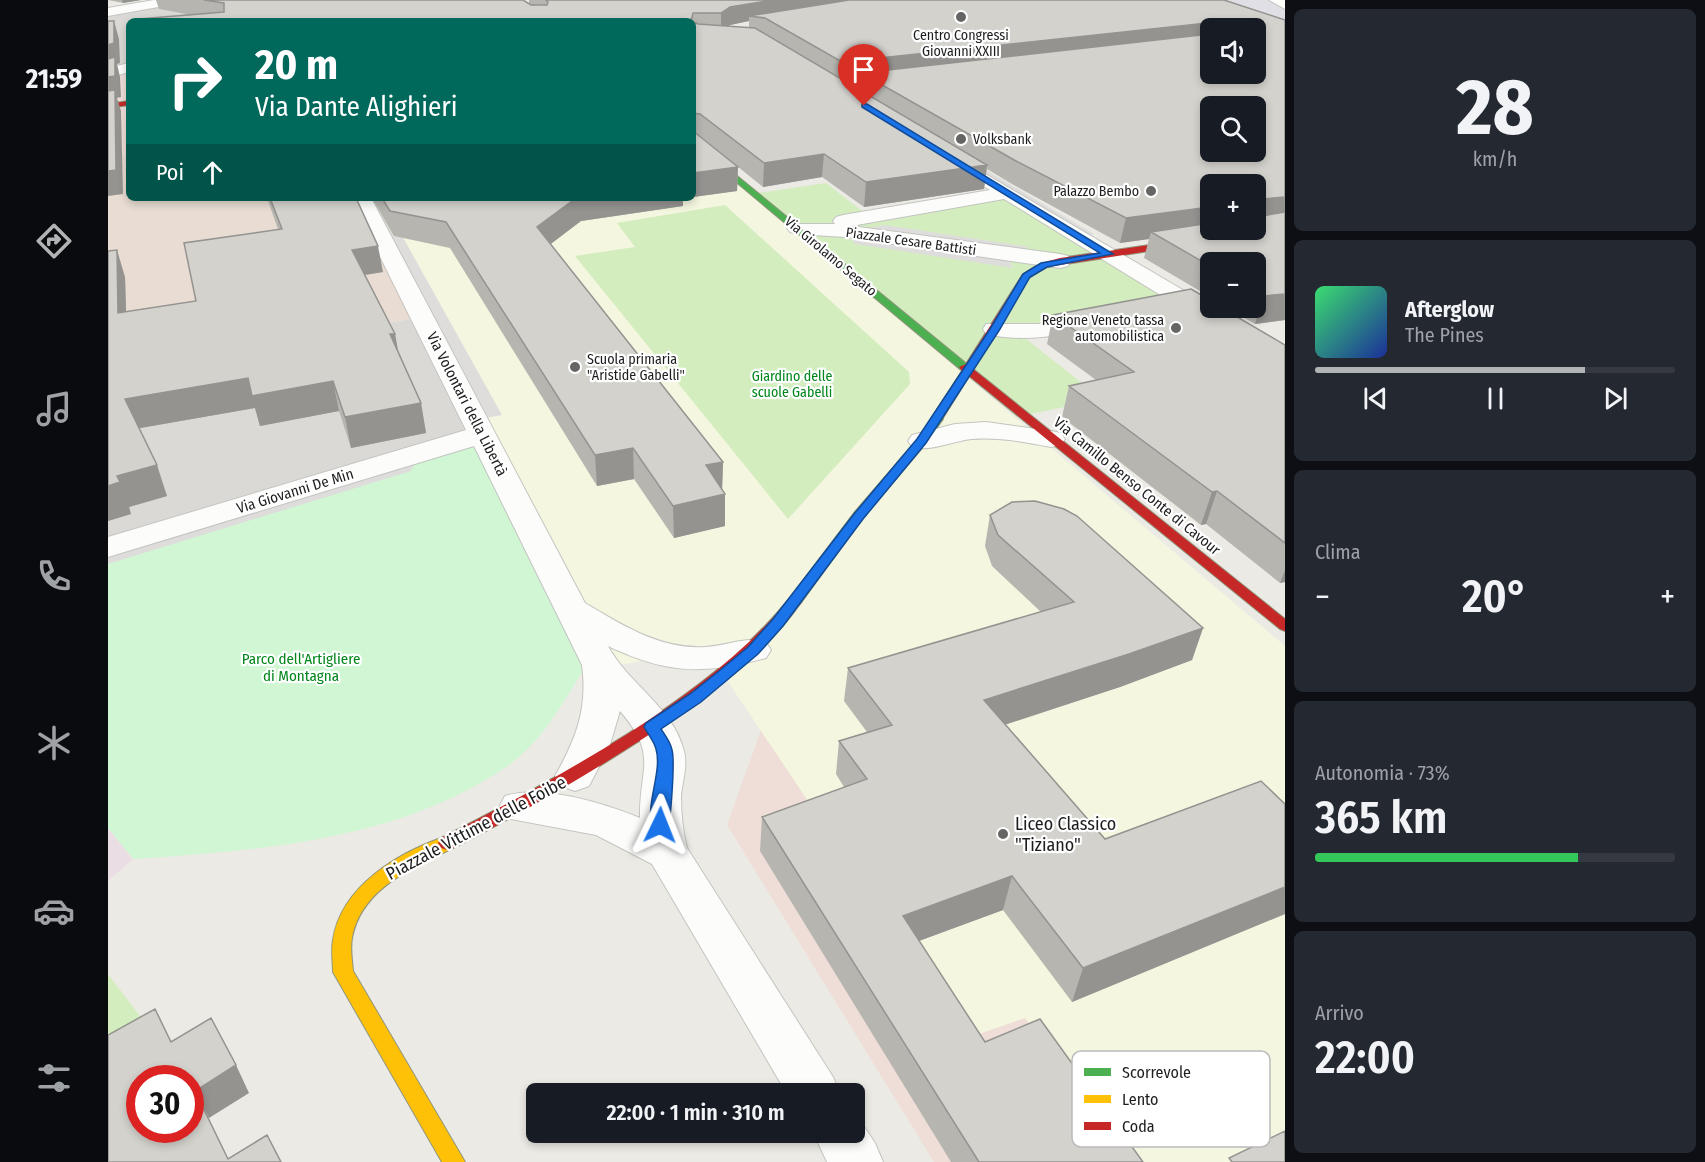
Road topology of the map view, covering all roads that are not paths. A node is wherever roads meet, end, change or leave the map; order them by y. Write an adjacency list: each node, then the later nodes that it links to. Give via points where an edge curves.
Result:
1 (175, 0): 5 (street)
2 (1275, 0): 3 (street)
3 (1285, 5)
4 (108, 12): 5 (street)
5 (129, 15)
6 (126, 68): 7 (street)
7 (108, 73)
8 (126, 103): 9 (street)
9 (108, 106)
10 (696, 144): 14 (street, Via Girolamo Segato)
11 (932, 147): 12 (street)
12 (1008, 193): 14 (street, Piazzale Cesare Battisti); 16 (street)
13 (363, 201): 24 (street, Via Volontari della Libertà)
14 (797, 228): 17 (street, Piazzale Cesare Battisti); 23 (street, Via Girolamo Segato)
15 (1203, 240): 16 (street, Piazzale Cesare Battisti)
16 (1108, 254): 17 (street, Piazzale Cesare Battisti); 18 (street)
17 (1060, 261): 21 (street, Piazzale Cesare Battisti, via 1026,276)
18 (1189, 302): 19 (street); 22 (street)
19 (1150, 310)
20 (1118, 317): 21 (street, via 1038,331)
21 (995, 329): 23 (street, Piazzale Cesare Battisti)
22 (1285, 361)
23 (969, 370): 25 (street, Via Camillo Benso Conte di Cavour); 26 (street, Piazzale Cesare Battisti)
24 (483, 434): 27 (street, Via Giovanni De Min); 28 (street, Via Volontari della Libertà)
25 (1051, 439): 26 (street, via 978,429 953,431); 29 (street, Via Camillo Benso Conte di Cavour)
26 (921, 441): 30 (street, Piazzale Cesare Battisti)
27 (108, 547)
28 (572, 610): 30 (street, via 620,638 672,657 711,661); 31 (street, Via Volontari della Libertà)
29 (1285, 626)
30 (753, 650): 32 (street, Piazzale Vittime delle Foibe, via 695,698)
31 (600, 665): 32 (street, Via Volontari della Libertà); 33 (street, Via Volontari della Libertà, via 605,691 601,718)
32 (652, 727): 33 (street, Piazzale Vittime delle Foibe); 35 (street, Via Volontari della Libertà, via 664,748 666,770 660,825)
33 (574, 776): 34 (street, Piazzale Vittime delle Foibe)
34 (519, 807): 35 (street, via 585,814 638,833); 38 (street, Piazzale Vittime delle Foibe, via 383,875 350,913 342,941 343,972)
35 (667, 852): 36 (street)
36 (808, 1083)
37 (845, 1143): 39 (street)
38 (454, 1162)
39 (856, 1162)

